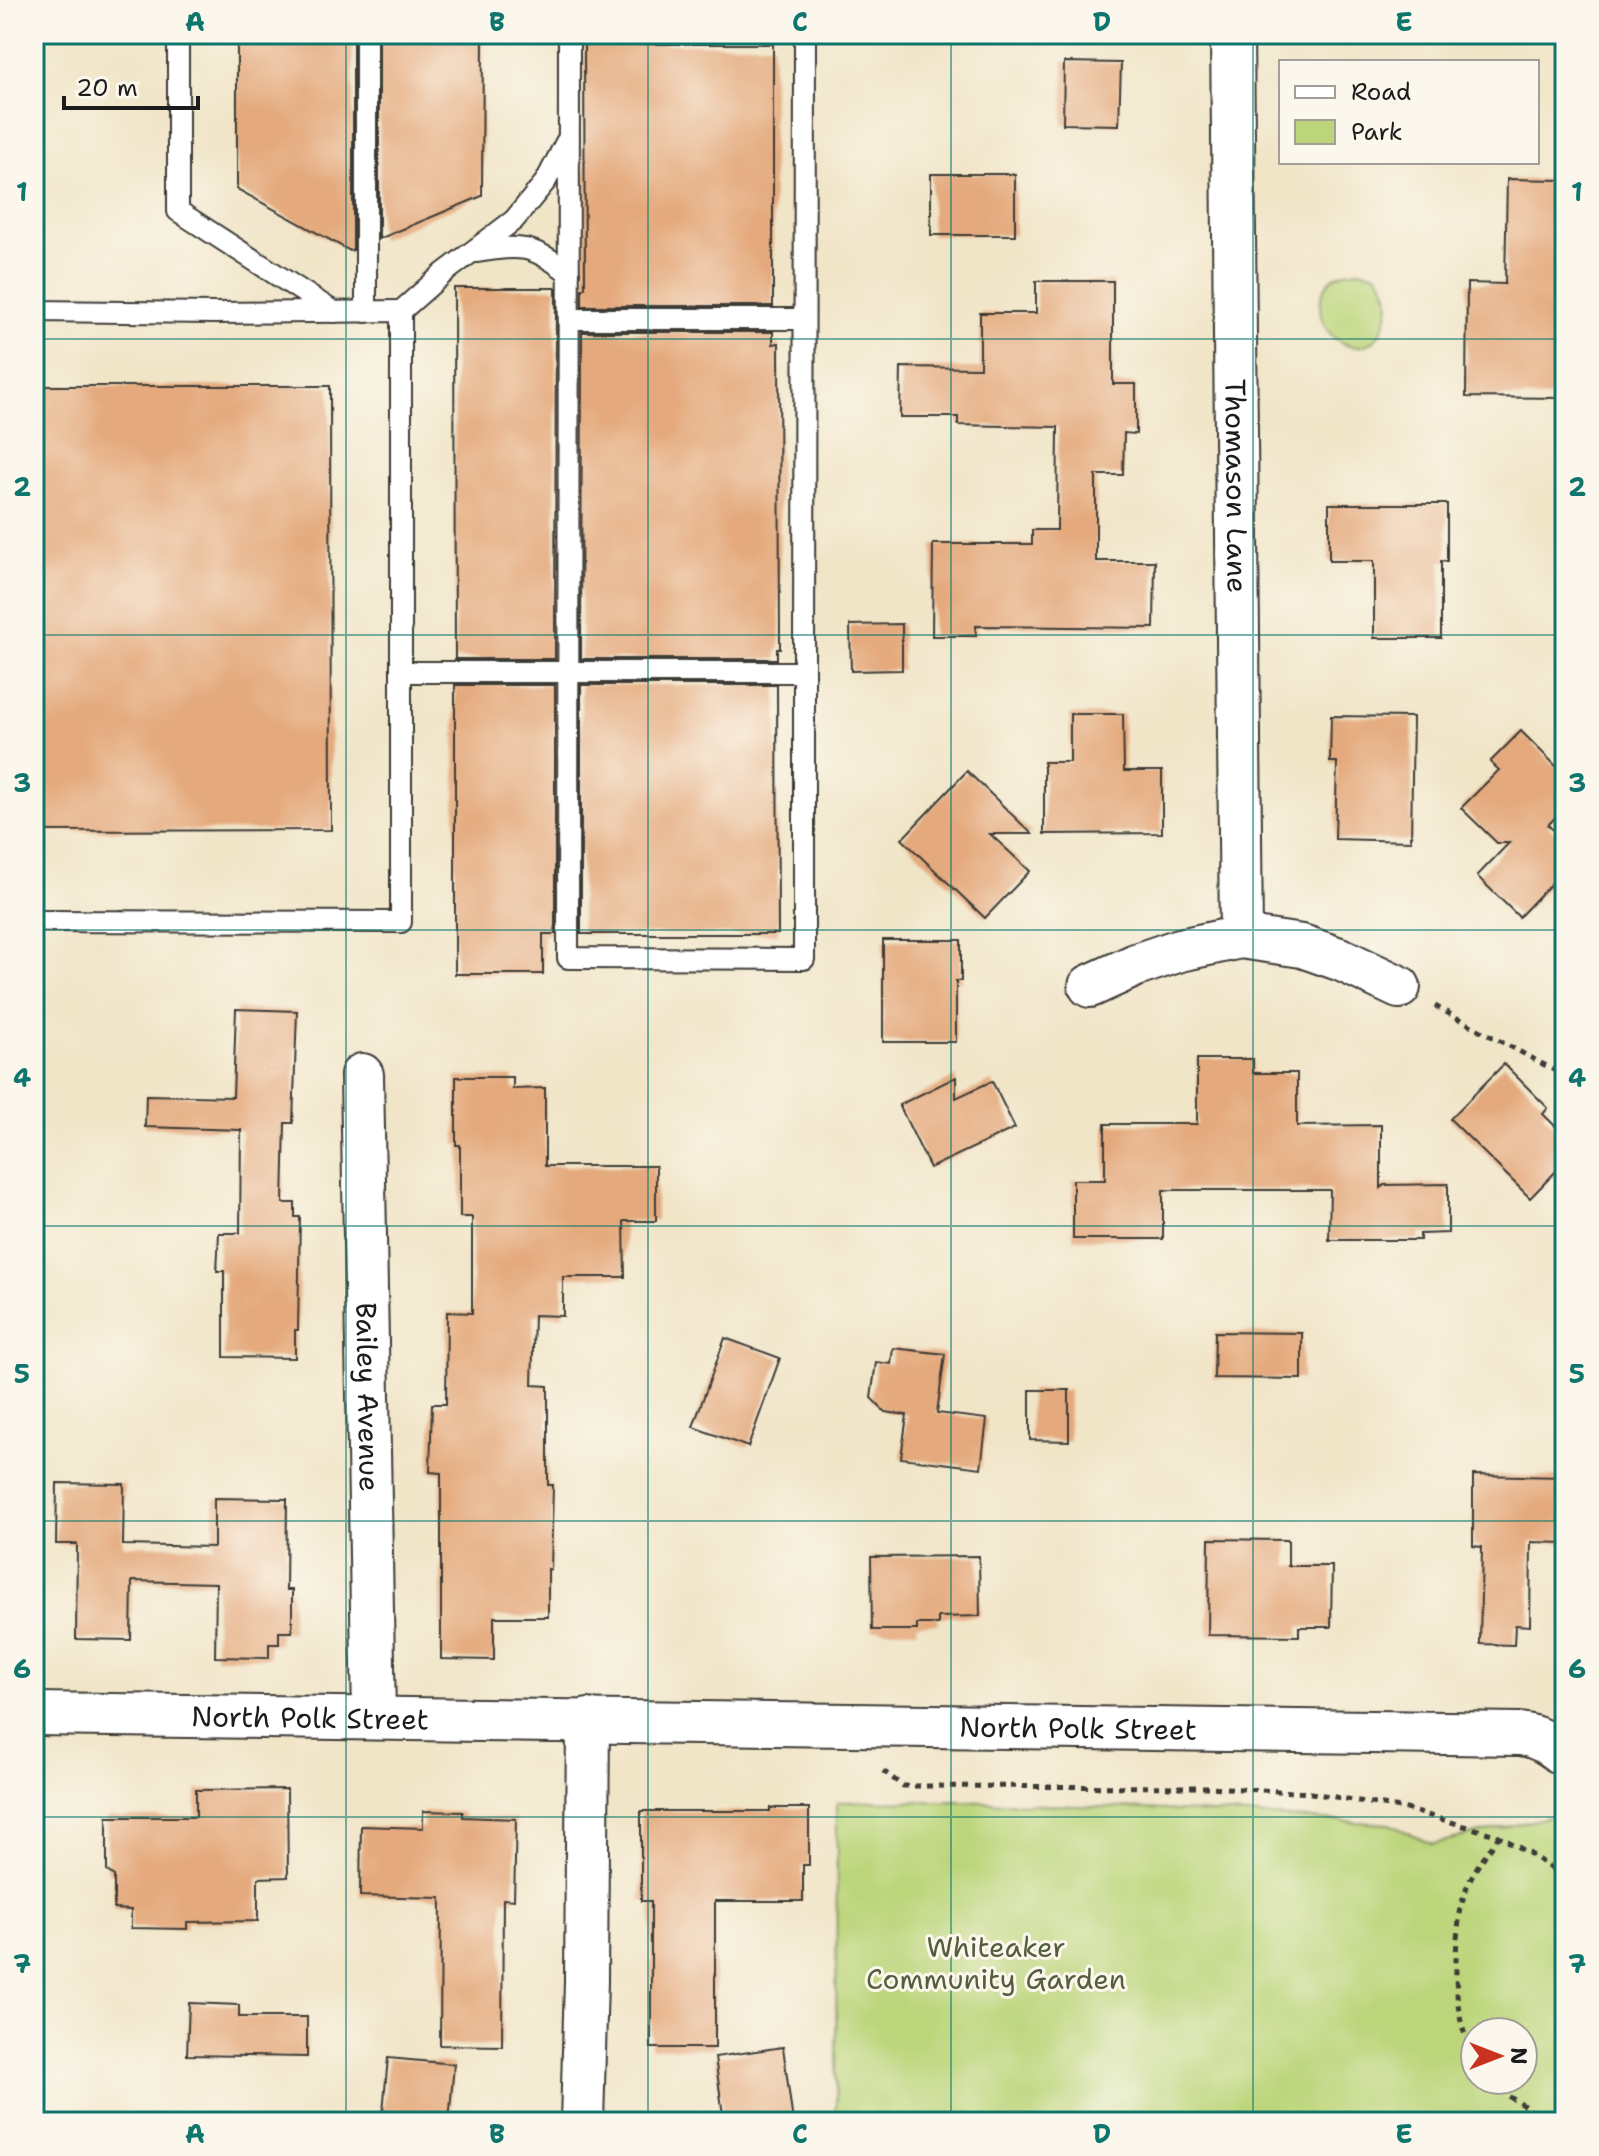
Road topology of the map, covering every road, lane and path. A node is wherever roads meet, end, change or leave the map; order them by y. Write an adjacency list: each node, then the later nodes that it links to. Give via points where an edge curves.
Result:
1 (178, 34): 11 (lane, via 178,211)
2 (366, 34): 12 (lane)
3 (569, 34): 6 (lane)
4 (805, 34): 14 (lane)
5 (1232, 34): 19 (street, Thomason Lane)
6 (569, 136): 7 (lane, via 526,207); 8 (lane)
7 (473, 253): 8 (lane, via 506,246 529,250 546,255); 10 (lane)
8 (569, 273): 13 (lane)
9 (34, 311): 11 (lane)
10 (401, 311): 12 (lane); 16 (lane)
11 (334, 312): 12 (lane)
12 (366, 312)
13 (569, 319): 14 (lane); 15 (lane)
14 (804, 319): 17 (lane)
15 (567, 671): 16 (lane); 17 (lane); 17 (lane, via 568,958 804,959)
16 (401, 672): 18 (lane, via 401,922)
17 (804, 672)
18 (34, 921)
19 (1241, 937): 20 (street, via 1180,950); 21 (street, via 1302,946)
20 (1090, 986)
21 (1399, 987): 23 (path)
22 (362, 1075): 25 (street, Bailey Avenue)
23 (1565, 1076)
24 (34, 1714): 25 (street, North Polk Street)
25 (374, 1717): 26 (street, North Polk Street)
26 (588, 1720): 27 (street, North Polk Street); 34 (street)
27 (837, 1724): 28 (street, North Polk Street, via 1520,1734 1533,1735); 29 (path, via 903,1786 1296,1791 1406,1809)
28 (1561, 1753)
29 (1499, 1836): 30 (path); 31 (path, via 1466,1890 1457,1953)
30 (1565, 1875)
31 (1462, 2016)
32 (1508, 2096): 35 (path)
33 (1565, 2116): 36 (path)
34 (582, 2122)
35 (1550, 2122)
36 (1560, 2122)

